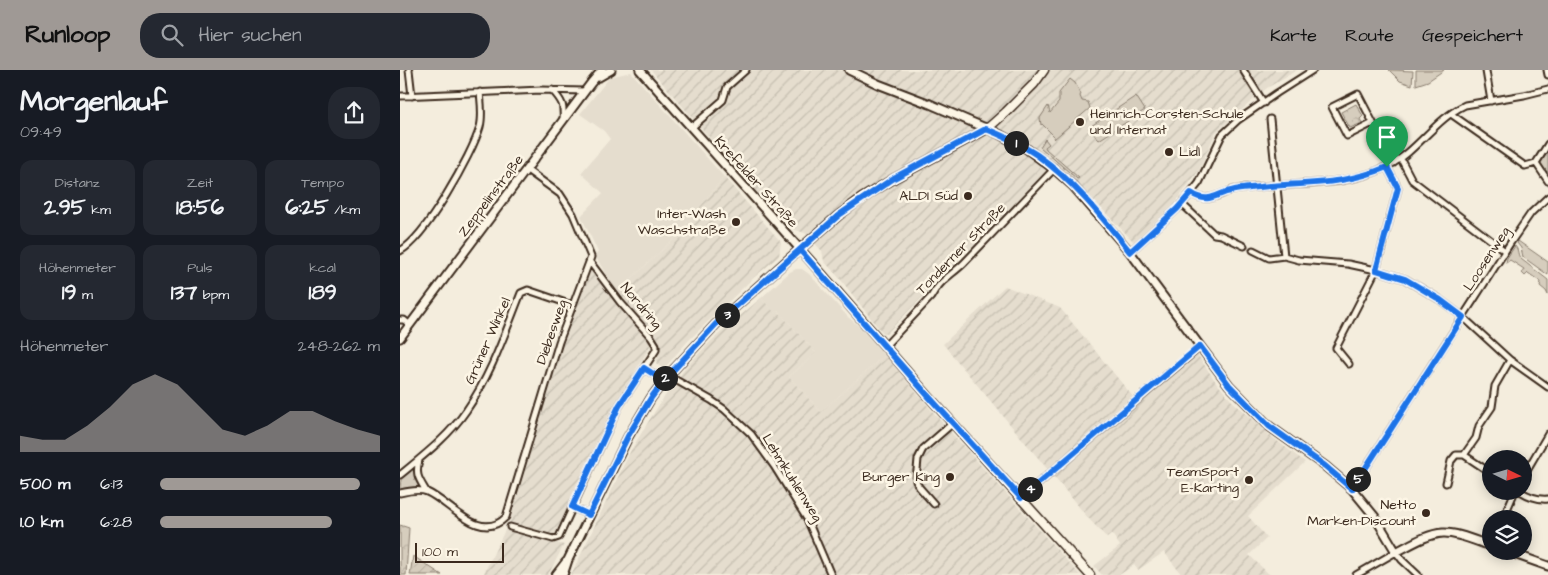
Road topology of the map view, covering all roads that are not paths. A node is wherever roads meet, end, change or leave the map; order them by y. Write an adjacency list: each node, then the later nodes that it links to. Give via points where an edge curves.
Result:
1 (409, 70): 20 (street)
2 (602, 70): 14 (street, Zeppelinstraße)
3 (611, 70): 14 (street)
4 (746, 70): 27 (street, via 727,87 722,100)
5 (849, 70): 12 (street)
6 (1044, 70): 28 (main road, via 1034,84)
7 (1244, 70): 22 (street)
8 (1313, 70): 22 (street)
9 (1547, 70): 13 (street)
10 (641, 71): 27 (street, Krefelder Straße)
11 (1486, 71): 21 (street)
12 (860, 72): 28 (street)
13 (1548, 75)
14 (590, 83): 17 (street, Zeppelinstraße)
15 (1548, 89): 21 (street)
16 (552, 90): 17 (street); 18 (street); 25 (street, via 562,101)
17 (585, 91): 25 (street, Zeppelinstraße)
18 (480, 92): 20 (street); 44 (street, via 480,124 473,146 430,220 414,241)
19 (400, 96): 20 (street)
20 (412, 96)
21 (1491, 100): 23 (street, via 1465,105)
22 (1264, 103): 38 (street, via 1238,120 1222,136)
23 (1451, 114): 30 (street); 32 (street, via 1525,166)
24 (1270, 119): 37 (street)
25 (563, 122): 35 (street, Zeppelinstraße)
26 (1373, 123): 26 (street, via 1358,94 1332,107 1347,136); 31 (street)
27 (691, 128): 42 (street, Krefelder Straße)
28 (986, 129): 34 (street, via 1027,149); 42 (main road, via 862,198)
29 (1548, 144): 32 (street)
30 (1400, 160): 31 (street); 45 (street, via 1412,180)
31 (1394, 163): 33 (street)
32 (1536, 163): 36 (street)
33 (1387, 167): 37 (street, via 1349,180); 49 (street, via 1398,188)
34 (1054, 169): 46 (street, via 1073,186); 55 (street, Tonderner Straße, via 964,263 935,288 931,297)
35 (527, 170): 48 (street, via 560,194 590,252); 53 (street, Zeppelinstraße)
36 (1548, 181)
37 (1276, 187): 38 (street, via 1230,191 1209,198 1197,198); 47 (street)
38 (1191, 193): 40 (street)
39 (1548, 197): 45 (street, Loosenweg, via 1531,213)
40 (1182, 204): 41 (street, via 1214,234 1221,234); 46 (street)
41 (1244, 246)
42 (800, 250): 55 (main road, Krefelder Straße); 60 (street, via 716,324)
43 (1253, 250): 47 (street, via 1269,258)
44 (400, 251)
45 (1506, 251): 51 (street, Loosenweg)
46 (1130, 252): 56 (street)
47 (1284, 256): 49 (street)
48 (590, 262): 50 (street, Diebesweg); 59 (street, Nordring, via 654,341 656,350)
49 (1376, 270): 51 (street, via 1405,279); 58 (street, via 1336,348)
50 (572, 306): 65 (street, Grüner Winkel, via 528,290 521,293 487,377 470,405 454,426); 71 (street, Diebesweg, via 506,517 494,525 484,526 460,515)
51 (1463, 317): 57 (street); 70 (street, Loosenweg)
52 (400, 320): 53 (street)
53 (410, 325): 54 (street, Zeppelinstraße)
54 (400, 338)
55 (884, 346): 62 (main road, Krefelder Straße)
56 (1200, 346): 70 (street, via 1229,385 1269,426); 74 (street)
57 (1510, 360): 61 (street); 64 (street, via 1495,386 1492,407)
58 (1349, 364)
59 (644, 368): 60 (street); 77 (street, Nordring, via 619,406)
60 (666, 378): 78 (street, via 628,436); 87 (street, Lehmkuhlenweg, via 674,379 711,400 729,412 751,434 807,520)
61 (1548, 387)
62 (953, 423): 74 (main road, Krefelder Straße); 76 (street, via 923,448 918,459 916,481)
63 (1548, 434): 66 (street)
64 (1464, 456): 67 (street); 69 (street, via 1456,455 1451,461)
65 (419, 460): 68 (street, Grüner Winkel); 71 (street, via 416,470)
66 (1532, 461)
67 (1482, 467)
68 (400, 475)
69 (1446, 482)
70 (1352, 489): 81 (street, via 1375,517)
71 (426, 491): 72 (street)
72 (400, 493)
73 (1532, 497): 75 (street)
74 (1021, 498): 88 (main road, Krefelder Straße)
75 (1548, 498)
76 (934, 504)
77 (572, 507): 78 (street); 79 (street, Nordring, via 559,537 553,540)
78 (589, 515): 82 (street)
79 (510, 527)
80 (1482, 543): 81 (street, via 1442,533)
81 (1396, 552): 89 (street); 90 (street)
82 (568, 560): 85 (street); 86 (street)
83 (1531, 560): 84 (street)
84 (1548, 566)
85 (556, 575)
86 (563, 575)
87 (831, 575)
88 (1090, 575)
89 (1356, 575)
90 (1418, 575)

